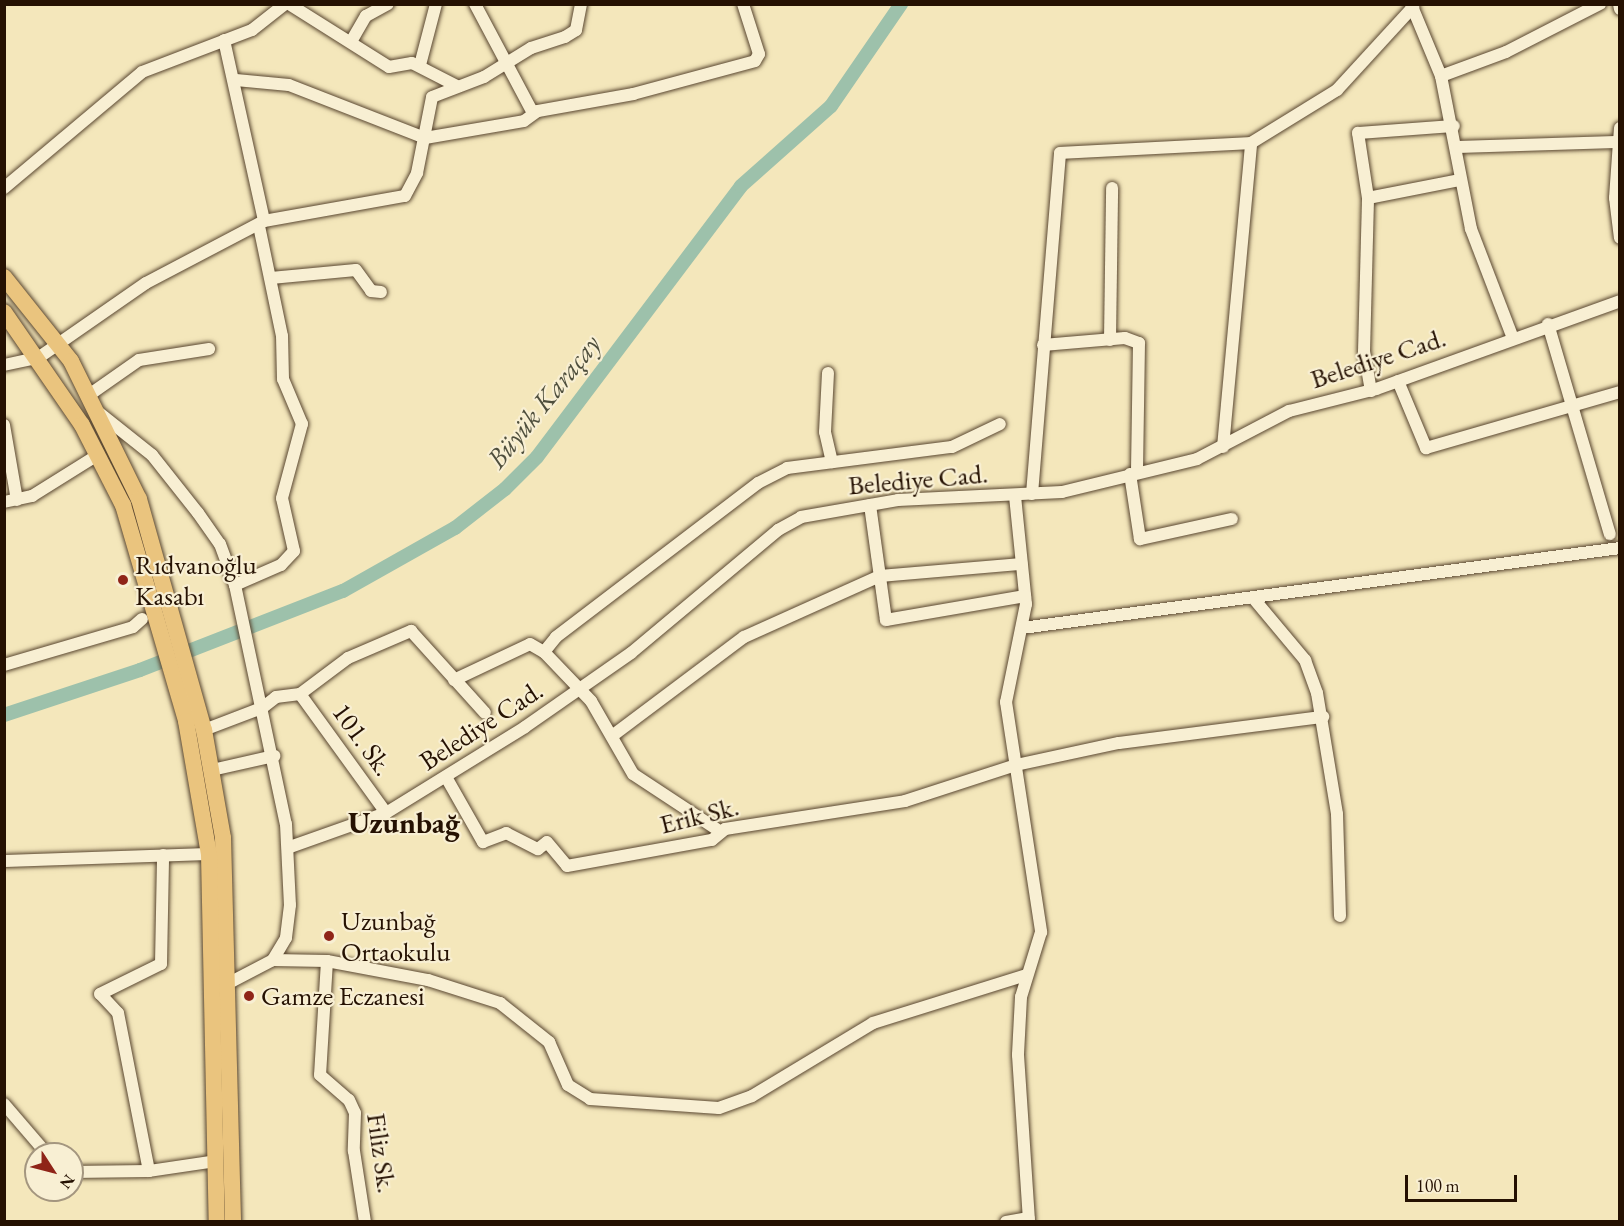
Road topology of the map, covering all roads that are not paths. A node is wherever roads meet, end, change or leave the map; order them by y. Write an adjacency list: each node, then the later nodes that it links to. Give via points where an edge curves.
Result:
1 (287, 4): 11 (street); 12 (street, via 252,30)
2 (388, 4): 11 (street, via 366,16)
3 (436, 4): 14 (street)
4 (475, 4): 13 (street)
5 (581, 4): 13 (street, via 576,30)
6 (743, 4): 18 (street, via 759,54 755,61 633,94)
7 (1600, 4): 15 (street, via 1506,52)
8 (1619, 4): 10 (street)
9 (1412, 6): 15 (street); 23 (street, via 1337,90)
10 (1620, 9)
11 (352, 39): 14 (street, via 389,67)
12 (224, 40): 16 (street); 26 (street, via 142,72)
13 (504, 60): 17 (street, via 484,77); 18 (street)
14 (420, 65): 17 (street)
15 (1441, 76): 19 (street)
16 (236, 80): 21 (street, via 289,85); 29 (street)
17 (459, 86): 21 (street, via 432,97)
18 (533, 113): 21 (street, via 524,121)
19 (1454, 126): 24 (street); 28 (street, via 1358,133)
20 (1620, 128): 22 (street)
21 (425, 138): 29 (street, via 413,185 405,196)
22 (1617, 142): 24 (street); 30 (street)
23 (1251, 143): 40 (street, via 1059,153); 53 (street)
24 (1456, 147): 25 (street)
25 (1460, 180): 28 (street); 37 (street, via 1471,229)
26 (4, 188)
27 (1112, 188): 38 (street)
28 (1368, 198): 46 (street, via 1364,352)
29 (262, 224): 32 (street); 39 (street, via 146,283)
30 (1620, 238)
31 (4, 277): 39 (highway)
32 (271, 278): 33 (street, via 347,269 362,273 371,291); 66 (street, via 283,379 302,424 282,498 294,551 281,565)
33 (381, 292)
34 (1620, 301): 36 (street, Belediye Cad.)
35 (4, 312): 42 (highway)
36 (1548, 324): 37 (street, Belediye Cad.); 49 (street)
37 (1512, 336): 45 (street, Belediye Cad.)
38 (1110, 340): 40 (street); 56 (street, via 1135,339 1141,350)
39 (59, 345): 42 (street); 48 (highway)
40 (1043, 345): 57 (street)
41 (209, 349): 48 (street, via 139,360)
42 (38, 358): 43 (street); 54 (highway)
43 (4, 365)
44 (828, 373): 55 (street, via 825,432)
45 (1398, 381): 46 (street, Belediye Cad.); 49 (street, via 1426,448)
46 (1371, 391): 53 (street, Belediye Cad., via 1289,411)
47 (1620, 392): 49 (street)
48 (89, 395): 50 (highway)
49 (1573, 406): 62 (street)
50 (98, 412): 66 (street, via 152,455 198,513 220,544); 69 (highway, via 139,499)
51 (4, 424): 59 (street)
52 (1000, 424): 55 (street, via 952,447)
53 (1223, 447): 56 (street, Belediye Cad.)
54 (96, 456): 59 (street); 69 (highway, via 134,530)
55 (832, 462): 72 (street, via 787,468 758,483 556,637)
56 (1133, 473): 57 (street, Belediye Cad.); 61 (street, via 1140,539)
57 (1032, 494): 58 (street, Belediye Cad.)
58 (1015, 496): 60 (street, Belediye Cad.); 64 (street)
59 (11, 501)
60 (870, 505): 65 (street); 75 (street, Belediye Cad., via 801,517 778,530 698,602)
61 (1232, 519)
62 (1610, 534)
63 (1620, 548): 68 (street)
64 (1021, 564): 65 (street); 67 (street)
65 (880, 576): 67 (street, via 886,620); 82 (street, via 744,637)
66 (235, 585): 77 (street)
67 (1025, 596): 71 (street)
68 (1254, 599): 71 (street); 80 (street, via 1305,660)
69 (163, 600): 79 (highway)
70 (142, 619): 73 (street, via 133,627)
71 (1022, 628): 84 (street, via 1006,702)
72 (544, 652): 74 (street, via 530,644); 75 (street)
73 (4, 665)
74 (454, 680): 76 (street, via 411,631 348,658); 78 (street)
75 (579, 689): 82 (street); 86 (street, Belediye Cad.)
76 (300, 694): 77 (street); 87 (street, 101. Sk.)
77 (261, 703): 81 (street); 83 (street)
78 (485, 713)
79 (192, 716): 81 (highway); 90 (highway)
80 (1323, 717): 84 (street, Erik Sk., via 1119,742); 93 (street, via 1336,814)
81 (204, 730): 85 (highway)
82 (612, 736): 88 (street, via 633,774)
83 (273, 756): 85 (street); 89 (street)
84 (1016, 765): 88 (street, Erik Sk., via 905,801); 96 (street, via 1041,932)
85 (212, 770): 97 (highway, via 223,838)
86 (446, 777): 87 (street, Belediye Cad.); 88 (street, Erik Sk., via 483,842 506,833 538,849 547,842 567,866 712,840)
87 (386, 813): 89 (street, Belediye Cad.)
88 (721, 832)
89 (290, 847): 94 (street, via 286,938)
90 (209, 854): 91 (street); 100 (highway)
91 (164, 855): 92 (street); 101 (street, via 161,964 100,994 118,1013)
92 (4, 861)
93 (1340, 916)
94 (273, 960): 95 (street); 97 (street)
95 (327, 961): 96 (street, via 428,980 500,1004 549,1042 568,1085 590,1098 719,1108 752,1096 873,1023); 106 (street, Filiz Sk., via 320,1075 349,1100 355,1113 354,1151)
96 (1026, 975): 103 (street, via 1018,1055)
97 (231, 982): 105 (highway)
98 (4, 1104): 99 (street)
99 (37, 1142)
100 (216, 1161): 101 (street); 104 (highway)
101 (149, 1171): 102 (street)
102 (84, 1172)
103 (1029, 1220): 107 (street)
104 (217, 1221)
105 (233, 1221)
106 (365, 1221)
107 (1006, 1221)

